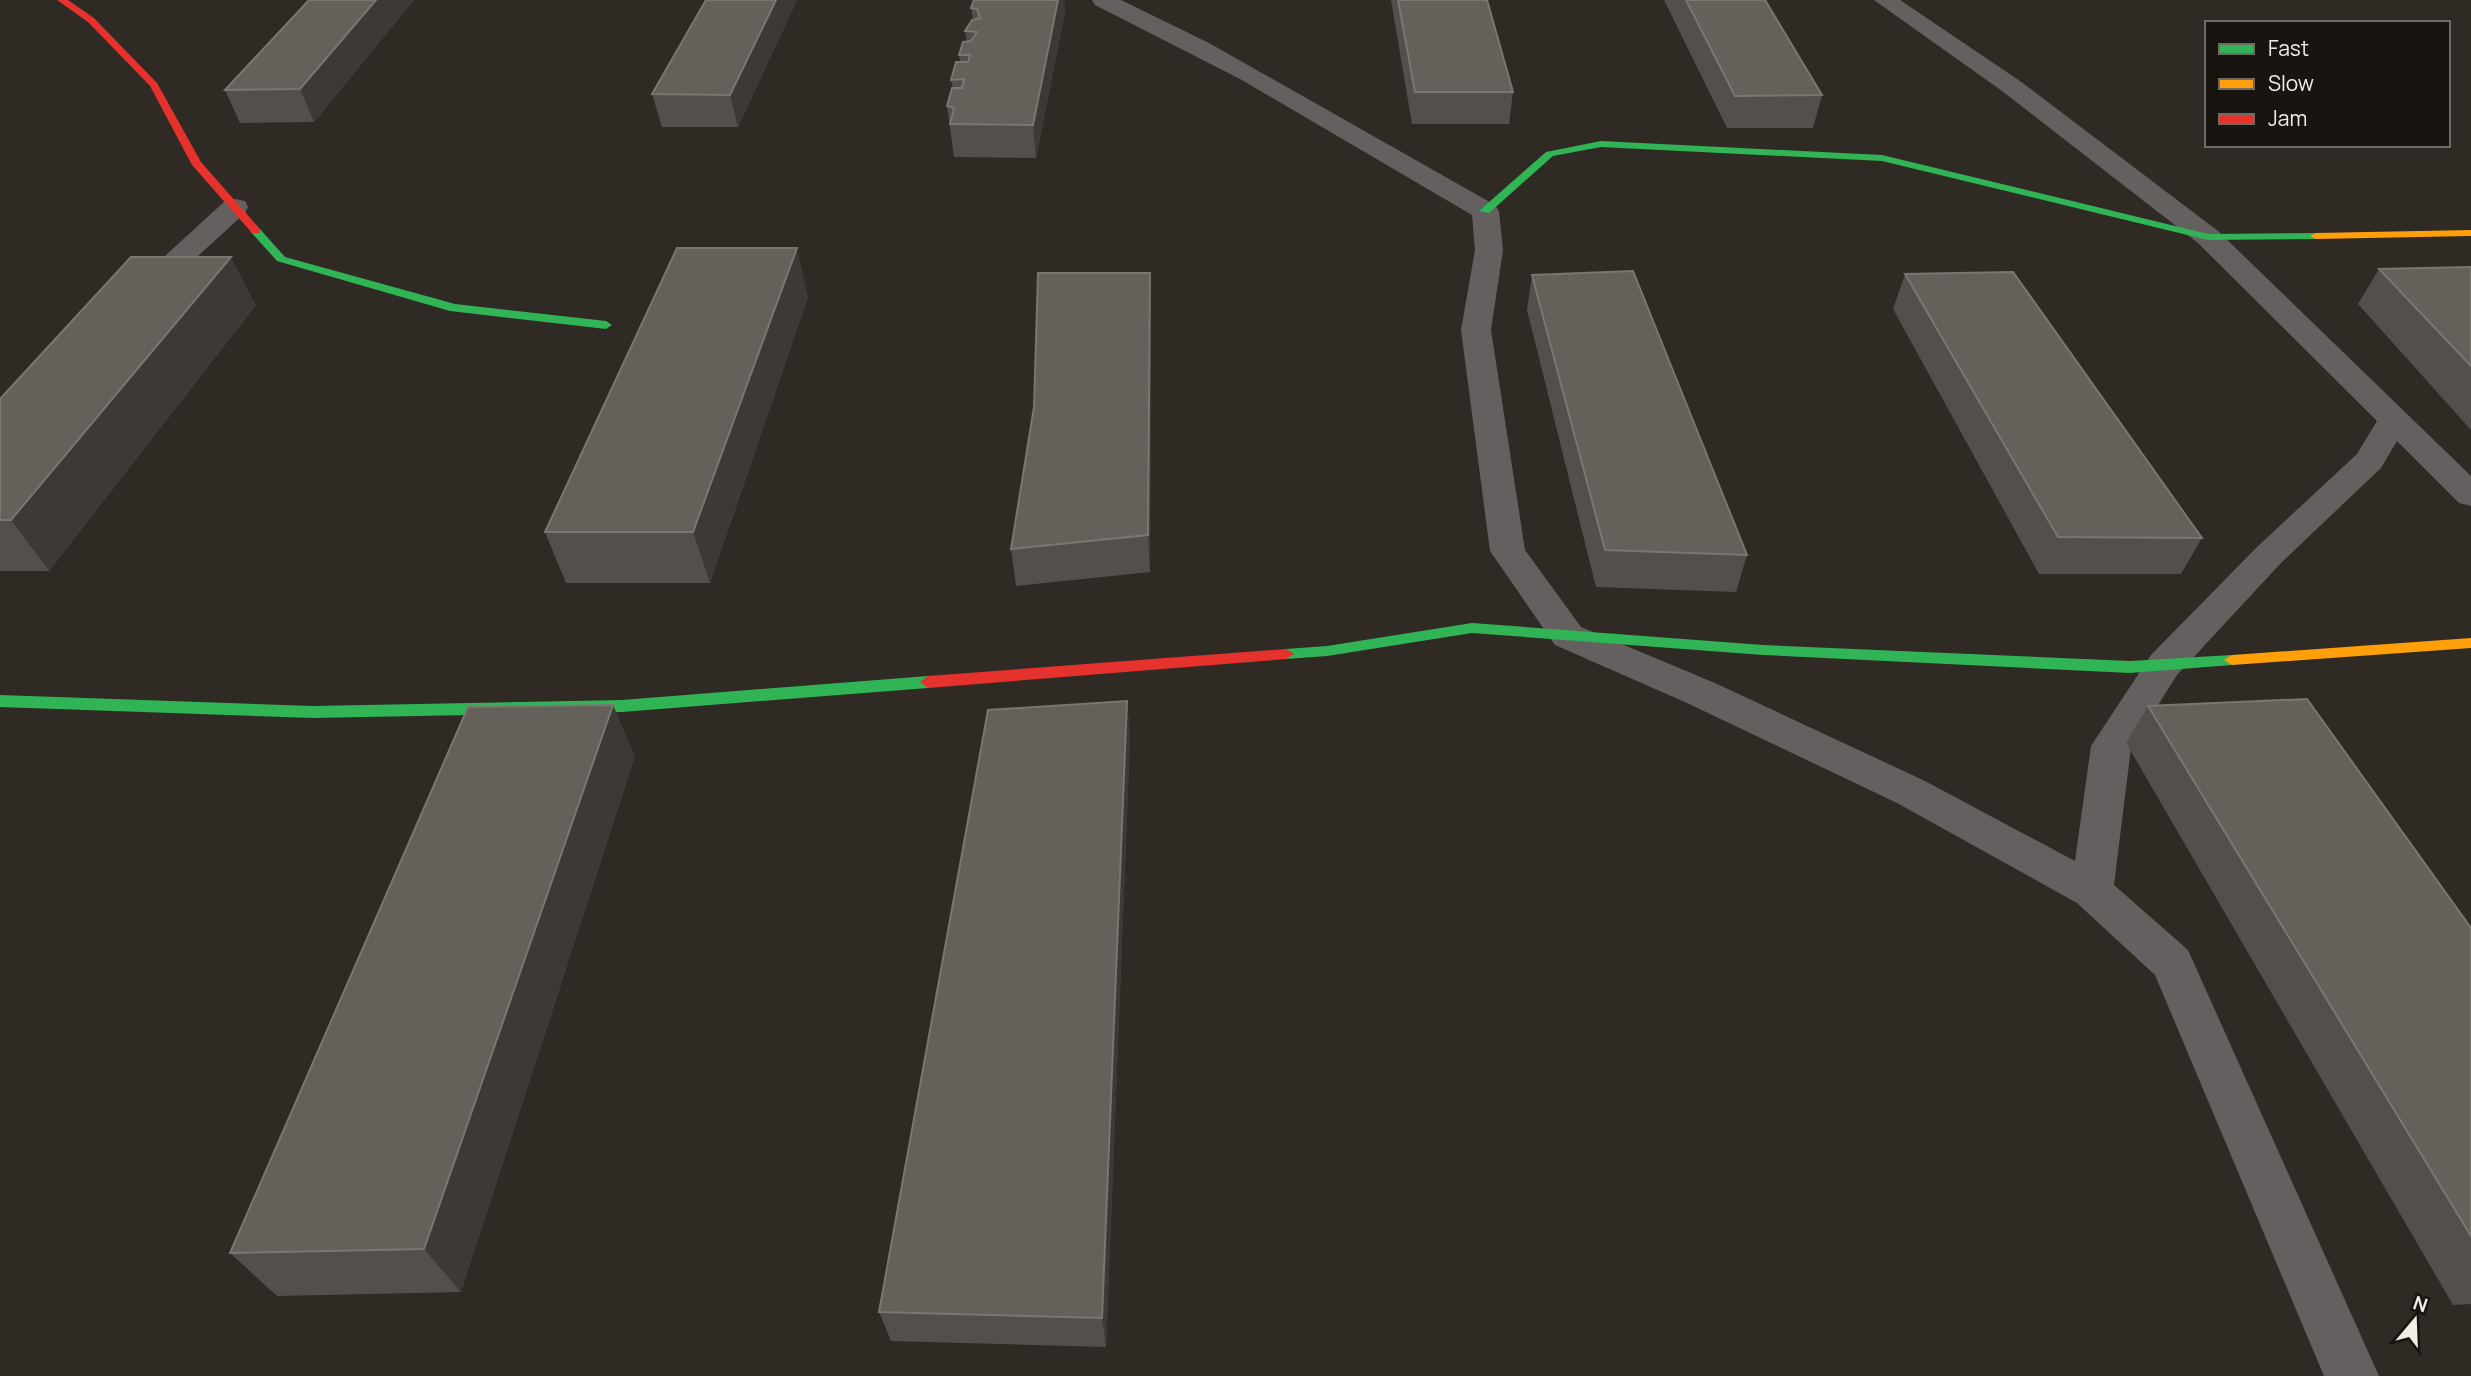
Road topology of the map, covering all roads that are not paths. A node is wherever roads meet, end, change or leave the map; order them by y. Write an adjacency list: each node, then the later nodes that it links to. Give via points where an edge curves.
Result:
1 (62, 0): 4 (street, via 91,20 154,85 196,163)
2 (1103, 0): 5 (street, via 1241,71)
3 (1885, 0): 7 (street, via 2011,86)
4 (235, 207): 8 (street); 9 (street, via 281,259 454,308)
5 (1485, 211): 7 (street, via 1550,154 1601,144 1882,158); 12 (street, via 1489,250 1476,330 1508,551)
6 (2471, 233): 7 (street)
7 (2208, 237): 10 (street)
8 (125, 308)
9 (606, 325)
10 (2395, 419): 11 (street); 14 (street, via 2369,461 2269,555)
11 (2471, 495)
12 (1568, 636): 14 (street, via 1763,650); 15 (street, via 1472,628 1327,651 622,706 313,712); 16 (street, via 1911,792)
13 (2471, 643): 14 (street)
14 (2164, 665): 16 (street, via 2111,746)
15 (0, 701)
16 (2092, 891): 17 (street, via 2172,963)
17 (2352, 1376)

